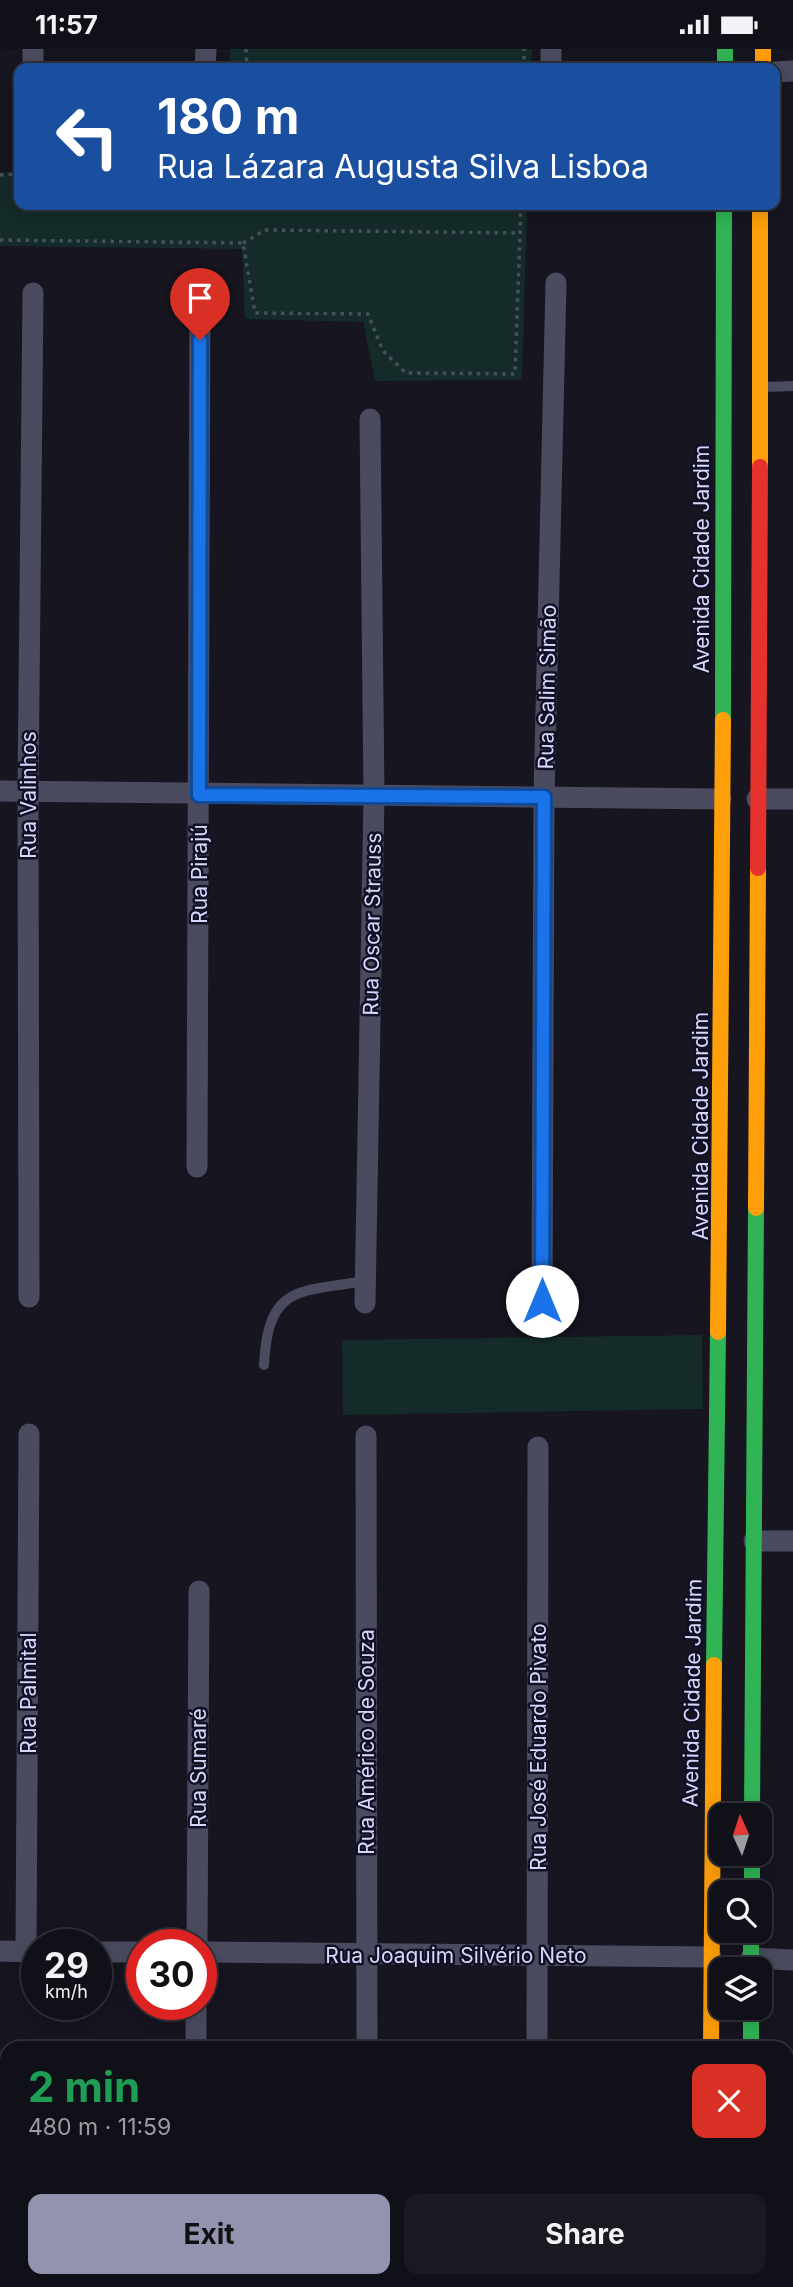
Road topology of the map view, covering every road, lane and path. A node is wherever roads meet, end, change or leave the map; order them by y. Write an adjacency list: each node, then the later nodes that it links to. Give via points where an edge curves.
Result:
1 (521, 210): 4 (path)
2 (724, 210): 18 (main road, Avenida Cidade Jardim)
3 (760, 210): 11 (main road)
4 (521, 233): 6 (path, via 265,230); 6 (path, via 515,374 406,373 383,351 368,314 255,313)
5 (0, 240): 6 (path)
6 (243, 243)
7 (556, 283): 17 (street, Rua Salim Simão)
8 (200, 286): 15 (street, Rua Pirajú)
9 (33, 293): 14 (street, Rua Valinhos)
10 (793, 386): 11 (lane)
11 (761, 387): 19 (main road)
12 (370, 419): 16 (street, Rua Oscar Strauss)
13 (0, 792): 14 (street)
14 (28, 792): 15 (street); 25 (street, Rua Valinhos)
15 (199, 795): 16 (street); 21 (street, Rua Pirajú)
16 (374, 797): 17 (street); 24 (street, Rua Oscar Strauss)
17 (544, 797): 18 (street); 26 (street, Rua Salim Simão)
18 (721, 799): 23 (main road, Avenida Cidade Jardim)
19 (757, 799): 20 (street); 22 (main road)
20 (793, 799)
21 (197, 1167)
22 (755, 1257): 23 (main road); 31 (main road)
23 (721, 1258): 35 (main road, Avenida Cidade Jardim)
24 (365, 1292): 27 (lane, via 299,1292 279,1305 265,1336)
25 (29, 1297)
26 (542, 1301)
27 (264, 1365)
28 (29, 1434): 37 (street, Rua Palmital)
29 (366, 1436): 42 (street, Rua Américo de Souza)
30 (538, 1447): 43 (street, Rua José Eduardo Pivato)
31 (754, 1541): 32 (street); 34 (main road)
32 (793, 1541)
33 (199, 1591): 38 (street, Rua Sumaré)
34 (754, 1649): 35 (main road); 36 (main road)
35 (714, 1650): 44 (main road, Avenida Cidade Jardim)
36 (752, 1803)
37 (32, 1929)
38 (197, 1929)
39 (0, 1951): 40 (street)
40 (21, 1952)
41 (217, 1952): 42 (street, Rua Joaquim Silvério Neto)
42 (367, 1955): 43 (street, Rua Joaquim Silvério Neto); 51 (street, Rua Américo de Souza)
43 (538, 1956): 44 (street, Rua Joaquim Silvério Neto); 52 (street, Rua José Eduardo Pivato)
44 (711, 1957)
45 (793, 1960): 46 (street)
46 (772, 1962)
47 (196, 2020): 50 (street)
48 (711, 2020): 53 (main road, Avenida Cidade Jardim)
49 (751, 2020): 54 (main road)
50 (196, 2041)
51 (367, 2041)
52 (537, 2041)
53 (711, 2041)
54 (751, 2041)

